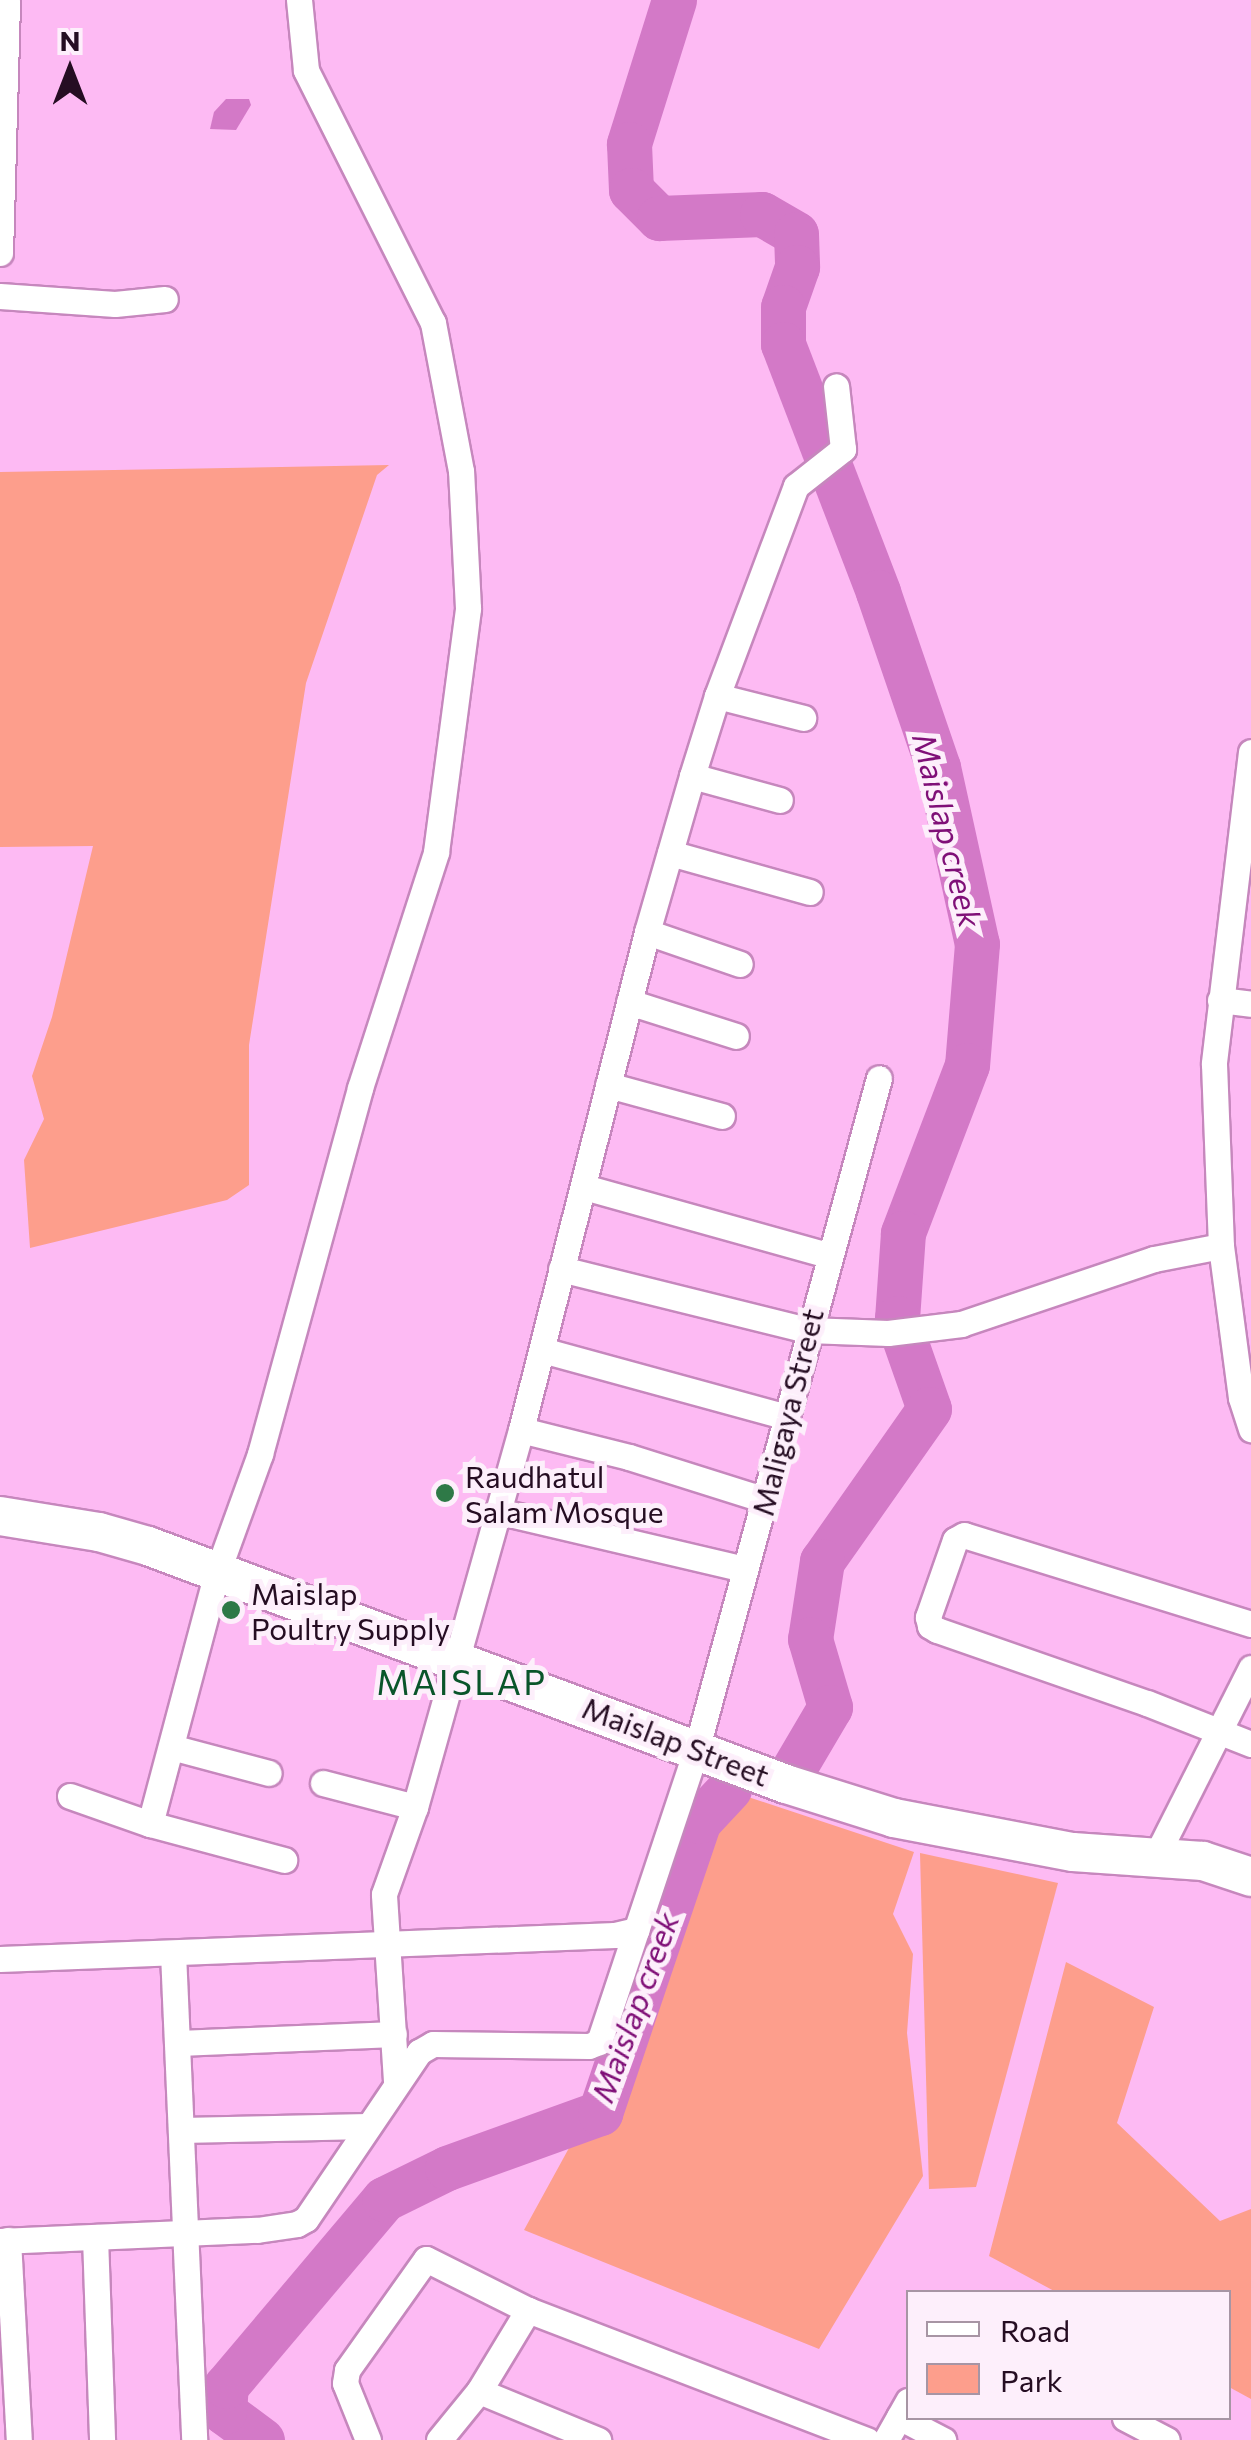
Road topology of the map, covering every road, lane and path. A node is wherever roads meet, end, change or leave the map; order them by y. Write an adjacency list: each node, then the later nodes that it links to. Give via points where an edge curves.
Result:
1 (7, 0): 3 (street)
2 (300, 0): 37 (street, via 306,70 433,323 461,472 468,608 436,852 360,1088 260,1454)
3 (0, 253)
4 (0, 296): 5 (street, via 115,304)
5 (165, 299)
6 (836, 386): 7 (street, via 843,449 796,486)
7 (717, 696): 8 (street); 10 (street)
8 (803, 718)
9 (1251, 752): 13 (street)
10 (692, 776): 11 (street); 12 (street)
11 (780, 800)
12 (670, 853): 14 (street); 15 (street)
13 (1245, 853): 17 (street)
14 (810, 892)
15 (647, 932): 16 (street); 18 (street)
16 (740, 964)
17 (1220, 1000): 19 (street); 25 (street, via 1214,1064)
18 (629, 1002): 20 (street); 22 (street)
19 (1251, 1004)
20 (736, 1036)
21 (879, 1078): 26 (street, Maligaya Street)
22 (608, 1085): 23 (street); 24 (street)
23 (722, 1116)
24 (584, 1188): 26 (street); 27 (street)
25 (1221, 1246): 28 (street, via 1154,1259 961,1324 888,1333); 31 (street, via 1240,1398)
26 (828, 1255): 28 (street, Maligaya Street)
27 (561, 1269): 28 (street); 29 (street)
28 (808, 1330): 30 (street, Maligaya Street)
29 (542, 1350): 30 (street); 32 (street)
30 (787, 1417): 33 (street, Maligaya Street)
31 (1251, 1428)
32 (520, 1430): 33 (street); 34 (street)
33 (764, 1500): 36 (street, Maligaya Street)
34 (498, 1511): 36 (street); 39 (street)
35 (0, 1516): 37 (main road, Maislap Street, via 98,1532)
36 (746, 1569): 44 (street, Maligaya Street)
37 (217, 1573): 39 (main road, Maislap Street); 43 (street)
38 (1251, 1624): 41 (street, via 964,1535 955,1540 928,1618 937,1630)
39 (454, 1660): 44 (main road, Maislap Street); 48 (street)
40 (1251, 1668): 41 (street)
41 (1219, 1734): 42 (street); 50 (street)
42 (1251, 1744)
43 (171, 1747): 45 (street); 49 (street)
44 (697, 1747): 50 (main road, Maislap Street, via 894,1818 1073,1852); 53 (street, Maligaya Street)
45 (269, 1773)
46 (322, 1783): 48 (street)
47 (70, 1796): 49 (street)
48 (415, 1808): 54 (street, via 384,1894)
49 (150, 1824): 51 (street)
50 (1155, 1858): 52 (main road, Maislap Street, via 1203,1860)
51 (284, 1860)
52 (1251, 1877)
53 (636, 1930): 54 (street); 59 (street, Maligaya Street, via 599,2042 433,2044)
54 (386, 1944): 55 (street); 57 (street)
55 (172, 1953): 56 (street); 58 (street)
56 (0, 1959)
57 (394, 2034): 58 (street); 59 (street)
58 (179, 2043): 61 (street)
59 (396, 2081): 60 (street)
60 (367, 2126): 61 (street); 62 (street, via 306,2220)
61 (182, 2130): 62 (street)
62 (187, 2233): 63 (street); 72 (street)
63 (95, 2237): 64 (street); 71 (street)
64 (4, 2240): 70 (street)
65 (528, 2310): 66 (street); 73 (street, via 426,2259 347,2370 344,2383); 75 (street)
66 (479, 2391): 69 (street); 74 (street)
67 (898, 2419): 76 (street)
68 (1129, 2420): 77 (street)
69 (450, 2437)
70 (19, 2440)
71 (102, 2440)
72 (194, 2440)
73 (368, 2440)
74 (598, 2440)
75 (867, 2440)
76 (943, 2440)
77 (1167, 2440)

